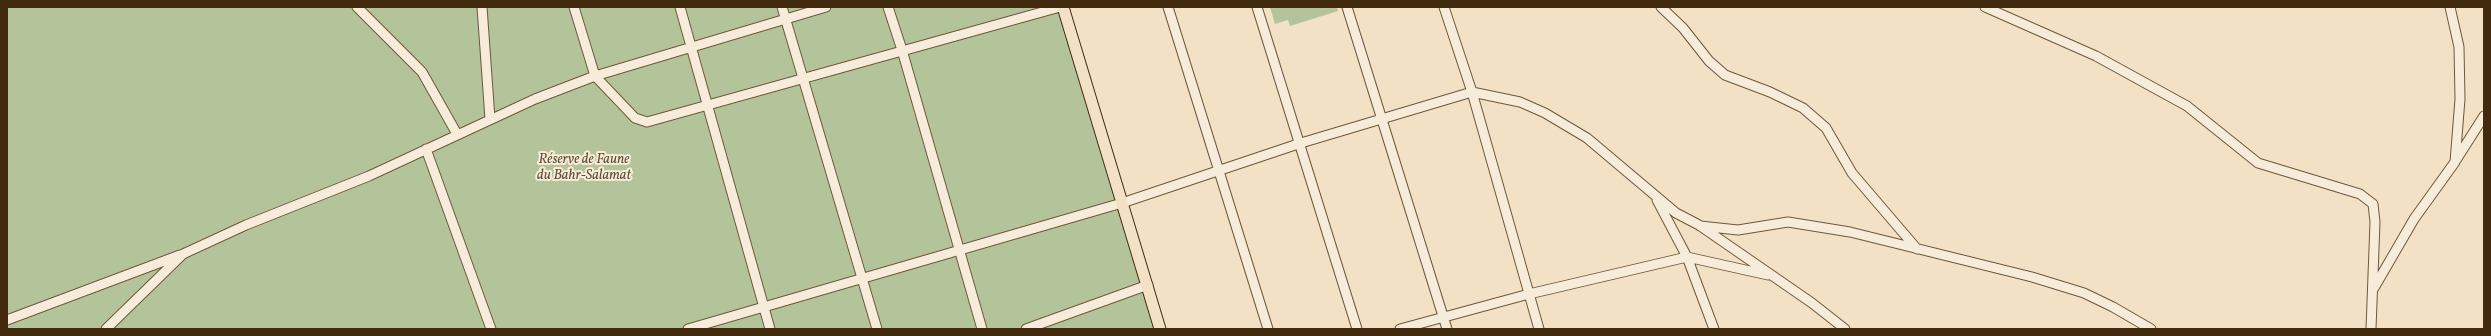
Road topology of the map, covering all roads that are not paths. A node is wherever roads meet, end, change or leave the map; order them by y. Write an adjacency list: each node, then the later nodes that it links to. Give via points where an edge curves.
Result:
1 (357, 7): 27 (street, via 422,72)
2 (482, 7): 26 (street)
3 (574, 7): 20 (street)
4 (680, 7): 18 (street)
5 (782, 7): 17 (street)
6 (826, 7): 17 (street)
7 (888, 7): 19 (street)
8 (1060, 7): 19 (street)
9 (1063, 7): 33 (main road)
10 (1168, 7): 31 (street)
11 (1257, 7): 28 (street)
12 (1347, 7): 25 (street)
13 (1444, 7): 22 (street)
14 (1661, 7): 35 (street, via 1709,61 1725,75 1803,108 1826,128 1852,173)
15 (1985, 7): 42 (street, via 2096,56 2187,106 2258,163 2360,194 2373,204 2375,222)
16 (2450, 7): 30 (street, via 2459,47 2460,99)
17 (786, 18): 18 (street); 21 (street)
18 (692, 46): 20 (street); 23 (street)
19 (902, 50): 21 (street); 36 (street)
20 (594, 76): 23 (street, via 641,121); 26 (street)
21 (802, 77): 23 (street); 40 (street)
22 (1472, 92): 25 (street); 32 (street, via 1520,102 1545,113 1587,138); 43 (street)
23 (707, 106): 44 (street)
24 (2484, 116): 30 (street)
25 (1381, 118): 28 (street); 45 (street)
26 (490, 119): 27 (street)
27 (457, 134): 29 (street)
28 (1301, 143): 31 (street); 56 (street)
29 (426, 149): 37 (street, via 369,176 246,225); 49 (street)
30 (2455, 162): 42 (street, via 2414,219)
31 (1219, 170): 33 (street); 55 (street)
32 (1655, 197): 34 (street, via 1676,213); 38 (street)
33 (1122, 203): 36 (street); 41 (main road)
34 (1699, 225): 35 (street, via 1738,230 1788,222); 39 (street)
35 (1917, 249): 62 (street, via 2032,277 2084,293)
36 (959, 250): 40 (street); 52 (street)
37 (183, 254): 46 (street); 48 (street)
38 (1687, 257): 39 (street); 43 (street); 60 (street)
39 (1772, 276): 61 (street)
40 (862, 278): 44 (street); 51 (street)
41 (1148, 285): 53 (street); 54 (main road)
42 (2372, 290): 63 (street)
43 (1529, 294): 45 (street); 59 (street)
44 (763, 307): 47 (street); 50 (street)
45 (1443, 317): 57 (street); 58 (street)
46 (7, 320)
47 (694, 328)
48 (106, 329)
49 (491, 329)
50 (770, 329)
51 (877, 329)
52 (982, 329)
53 (1026, 329)
54 (1160, 329)
55 (1268, 329)
56 (1357, 329)
57 (1400, 329)
58 (1447, 329)
59 (1539, 329)
60 (1714, 329)
61 (1845, 329)
62 (2151, 329)
63 (2371, 329)

